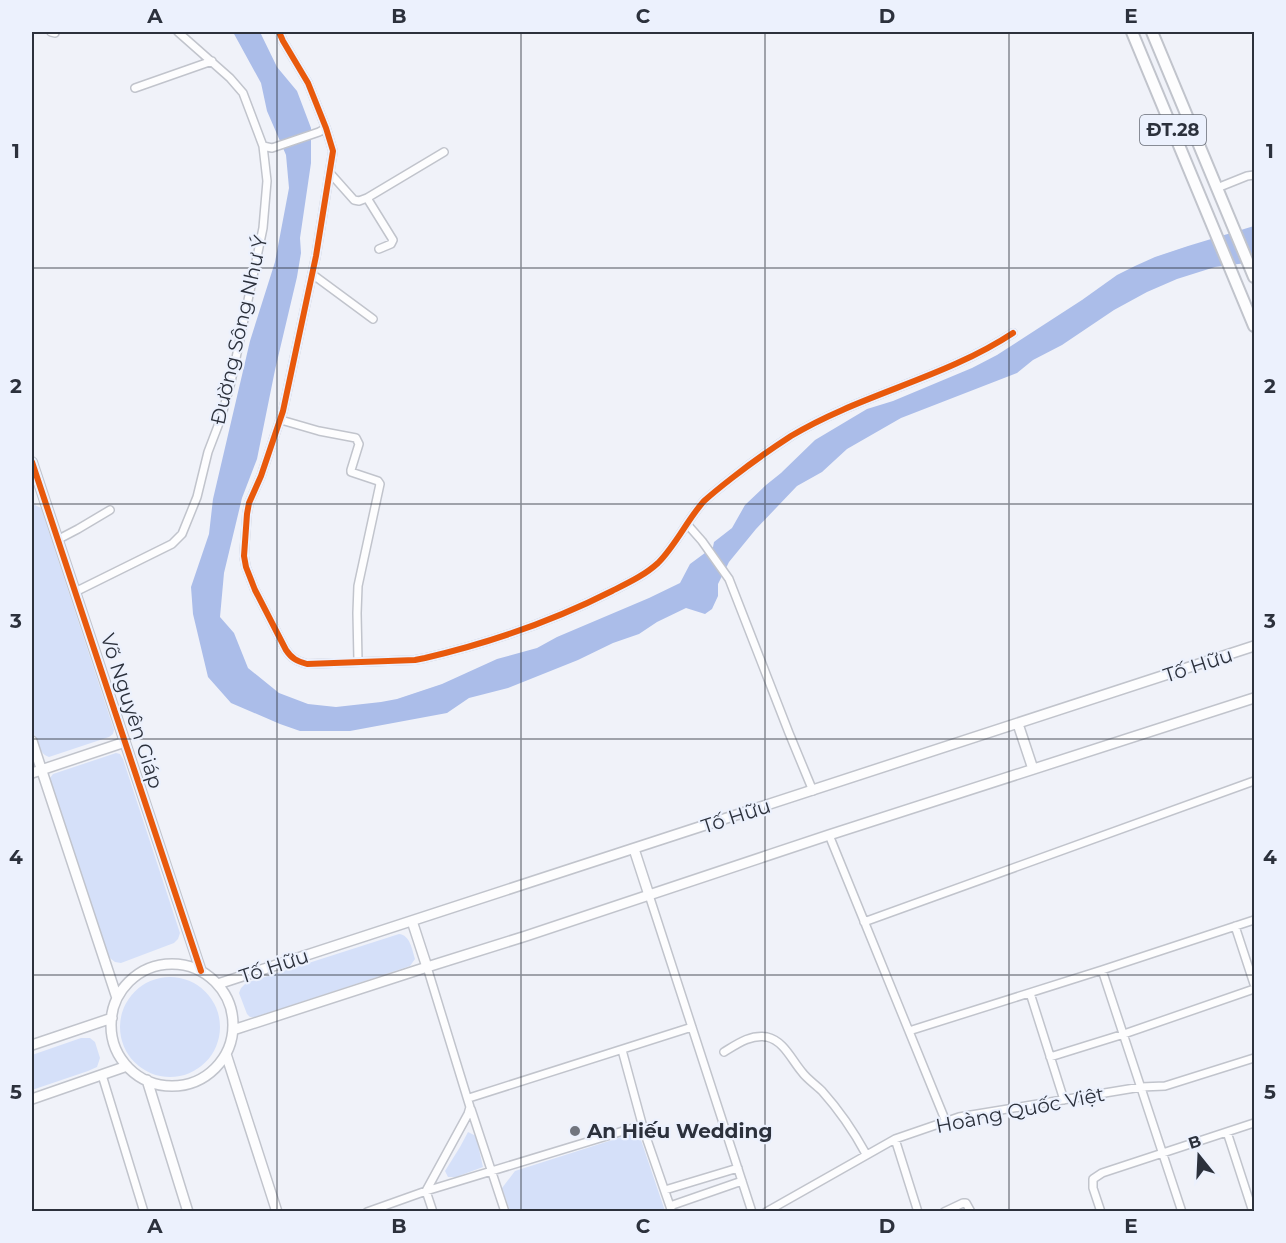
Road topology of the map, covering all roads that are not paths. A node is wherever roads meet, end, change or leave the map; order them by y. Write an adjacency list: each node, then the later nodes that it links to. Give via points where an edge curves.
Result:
1 (178, 32): 5 (street, Đường Sông Như Ý)
2 (279, 32): 7 (street, via 308,83)
3 (1132, 32): 18 (main road, ĐT.28)
4 (1152, 32): 12 (main road, ĐT.28)
5 (212, 61): 6 (street); 8 (street, Đường Sông Như Ý, via 243,93)
6 (135, 88)
7 (323, 130): 8 (street, via 272,148); 10 (street, via 333,151)
8 (263, 146): 26 (street, Đường Sông Như Ý, via 267,181 263,228 231,382 182,534 172,544)
9 (444, 152): 13 (street)
10 (330, 173): 13 (street, via 354,200); 15 (street)
11 (1254, 175): 12 (street)
12 (1217, 188): 16 (main road, ĐT.28)
13 (367, 198): 14 (street, via 393,240)
14 (379, 249)
15 (312, 274): 17 (street); 20 (street)
16 (1254, 276)
17 (372, 319)
18 (1254, 326)
19 (1013, 333): 24 (street, via 968,359 795,434 716,490)
20 (281, 420): 28 (street, via 249,502 246,567 291,656 307,664); 28 (street, via 357,438 359,444 351,472 380,484 358,586)
21 (32, 462): 22 (main road, Võ Nguyên Giáp)
22 (36, 493): 25 (main road, Võ Nguyên Giáp)
23 (110, 510): 25 (street)
24 (687, 524): 28 (street, via 653,567 578,608 433,657); 37 (street, via 729,579)
25 (57, 540): 26 (main road, Võ Nguyên Giáp)
26 (75, 592): 32 (main road, Võ Nguyên Giáp)
27 (1254, 646): 30 (main road, Tố Hữu)
28 (358, 661)
29 (1254, 698): 33 (main road)
30 (1018, 724): 33 (main road); 37 (main road, Tố Hữu)
31 (32, 741): 34 (main road)
32 (125, 742): 34 (main road); 47 (main road, Võ Nguyên Giáp)
33 (1033, 769): 38 (main road)
34 (41, 770): 35 (main road); 52 (main road)
35 (32, 773)
36 (1254, 781): 43 (street)
37 (813, 791): 39 (main road, Tố Hữu)
38 (829, 835): 40 (main road); 43 (street)
39 (634, 849): 40 (main road); 42 (main road, Tố Hữu)
40 (649, 895): 45 (main road); 54 (street)
41 (1254, 920): 44 (street)
42 (412, 921): 45 (main road); 48 (main road, Tố Hữu)
43 (864, 922): 56 (street)
44 (1235, 926): 46 (street); 49 (street)
45 (427, 967): 55 (main road); 68 (street)
46 (1102, 970): 51 (street); 57 (street)
47 (201, 971): 48 (main road); 52 (main road, via 178,964 153,967 132,979)
48 (218, 984): 55 (main road, via 232,1010)
49 (1254, 984)
50 (1254, 989): 57 (street)
51 (1030, 993): 56 (street); 62 (street)
52 (117, 998): 53 (main road)
53 (112, 1018): 58 (main road); 64 (main road, via 116,1049)
54 (692, 1027): 59 (street); 79 (street)
55 (233, 1030): 61 (main road)
56 (909, 1031): 72 (street)
57 (1124, 1034): 62 (street); 67 (street)
58 (32, 1045)
59 (622, 1050): 68 (street); 74 (street)
60 (724, 1052): 78 (street, via 756,1036 779,1042 836,1107)
61 (226, 1054): 66 (main road, via 211,1071 192,1082 169,1086); 87 (main road)
62 (1050, 1057): 70 (street)
63 (1254, 1058): 67 (street, Hoàng Quốc Việt, via 1165,1086)
64 (127, 1066): 65 (main road); 66 (main road)
65 (102, 1075): 69 (main road); 85 (street)
66 (147, 1080): 86 (main road)
67 (1140, 1087): 70 (street, Hoàng Quốc Việt); 77 (street)
68 (469, 1098): 71 (street)
69 (32, 1099)
70 (1064, 1100): 72 (street, Hoàng Quốc Việt)
71 (470, 1107): 80 (street); 83 (street)
72 (946, 1122): 76 (street, Hoàng Quốc Việt)
73 (1254, 1123): 75 (street)
74 (644, 1132): 80 (street, via 633,1128); 82 (street)
75 (1227, 1132): 77 (street); 98 (street)
76 (895, 1138): 78 (street, Hoàng Quốc Việt); 93 (street)
77 (1163, 1153): 96 (street, via 1093,1179); 97 (street)
78 (866, 1154): 92 (street, Hoàng Quốc Việt)
79 (738, 1168): 81 (street); 82 (street)
80 (493, 1172): 83 (street); 90 (street)
81 (742, 1181): 84 (street); 91 (street)
82 (665, 1190): 84 (street)
83 (426, 1191): 88 (street); 89 (street)
84 (671, 1209)
85 (144, 1212)
86 (188, 1212)
87 (277, 1212)
88 (367, 1212)
89 (432, 1212)
90 (505, 1212)
91 (752, 1212)
92 (766, 1212)
93 (918, 1212)
94 (944, 1212): 95 (street, via 963,1203)
95 (971, 1212)
96 (1101, 1212)
97 (1182, 1212)
98 (1253, 1212)

